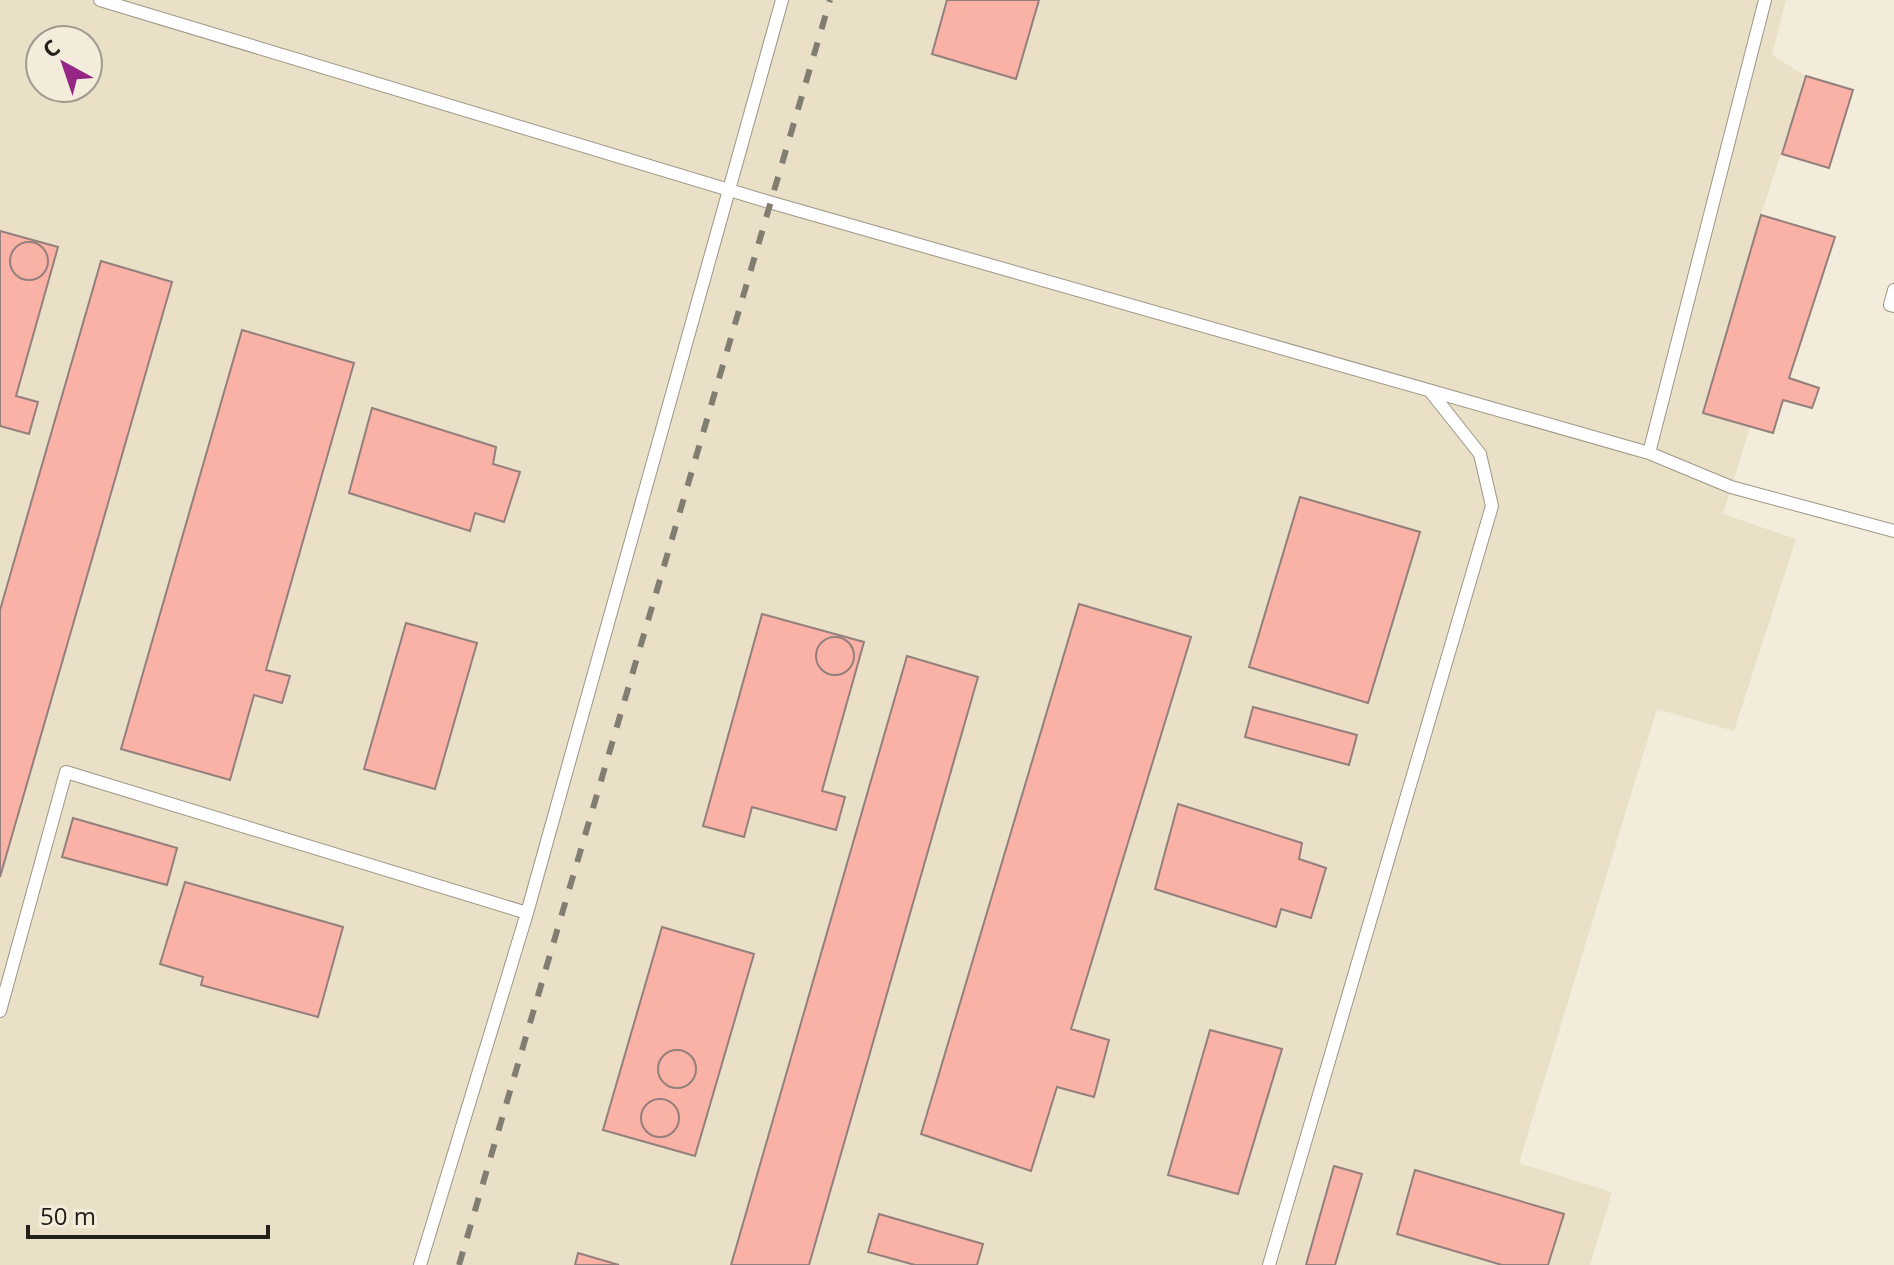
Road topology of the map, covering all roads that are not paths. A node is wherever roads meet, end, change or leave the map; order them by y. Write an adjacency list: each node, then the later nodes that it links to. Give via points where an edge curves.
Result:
1 (100, 0): 4 (lane)
2 (782, 0): 4 (lane)
3 (1765, 0): 8 (lane)
4 (727, 189): 7 (lane); 10 (lane)
5 (1894, 290): 6 (lane)
6 (1894, 306)
7 (1430, 390): 8 (lane); 13 (lane, via 1480,454 1492,506)
8 (1649, 453): 9 (lane, via 1731,487)
9 (1894, 531)
10 (527, 913): 11 (lane, via 66,772); 12 (lane)
11 (0, 1011)
12 (420, 1265)
13 (1269, 1265)

